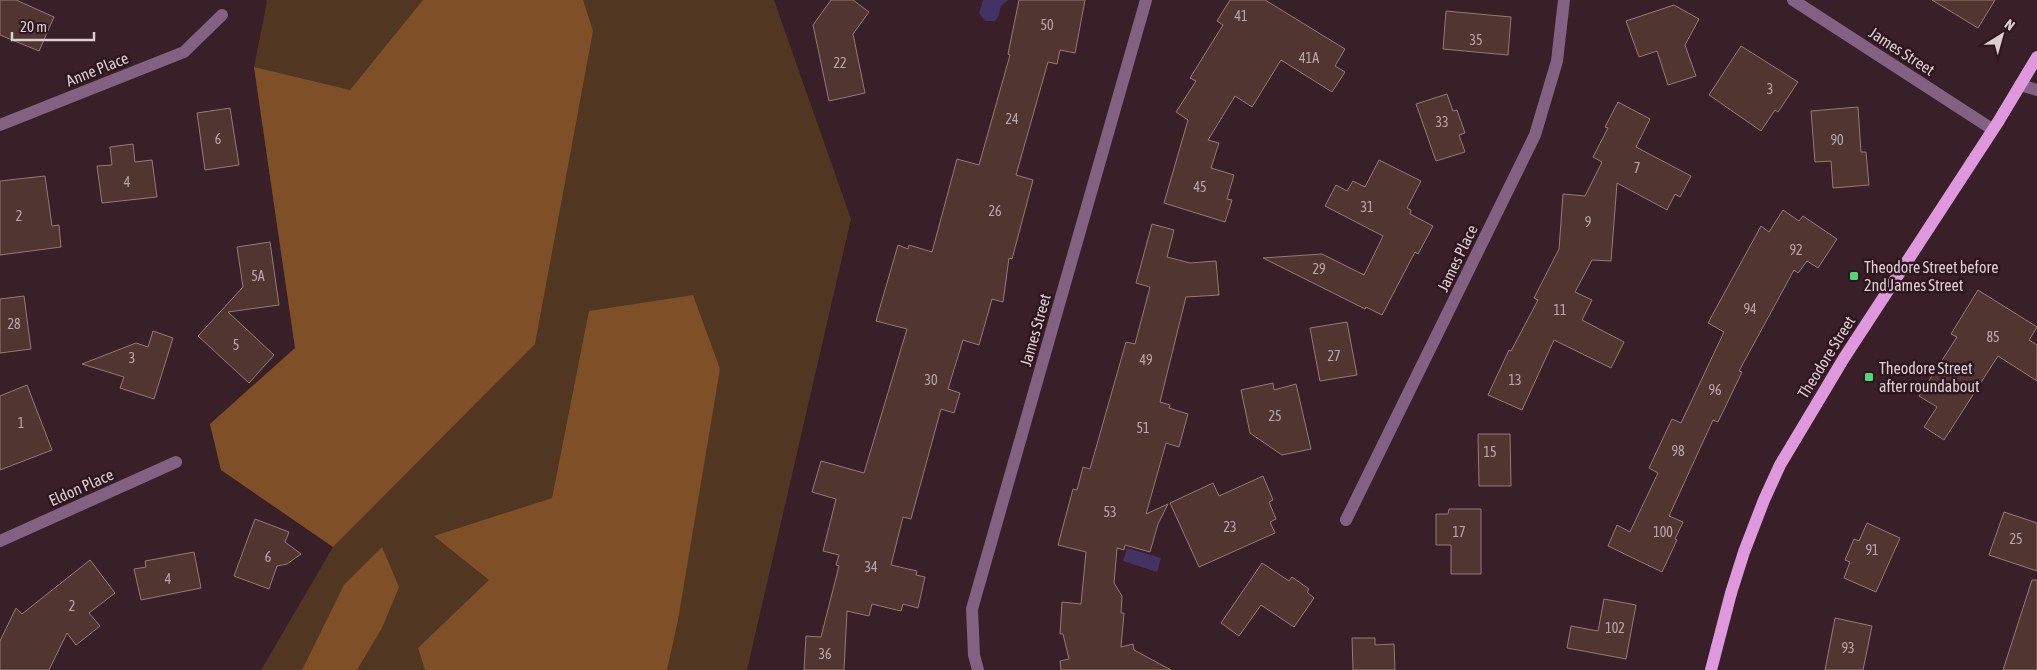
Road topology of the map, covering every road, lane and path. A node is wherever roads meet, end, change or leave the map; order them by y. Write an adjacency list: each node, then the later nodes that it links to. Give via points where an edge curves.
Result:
1 (1146, 0): 13 (street, James Street, via 972,609 974,655)
2 (1564, 0): 11 (street, James Place, via 1558,61 1535,135)
3 (1793, 0): 9 (street, James Street)
4 (222, 15): 8 (street, Anne Place, via 184,52)
5 (2037, 58): 6 (main road, Theodore Street)
6 (2020, 86): 7 (street); 9 (main road, Theodore Street)
7 (2037, 90)
8 (0, 125)
9 (1992, 130): 14 (main road, Theodore Street, via 1854,342 1780,465 1744,552)
10 (176, 462): 12 (street, Eldon Place)
11 (1346, 520)
12 (0, 541)
13 (978, 670)
14 (1712, 670)

